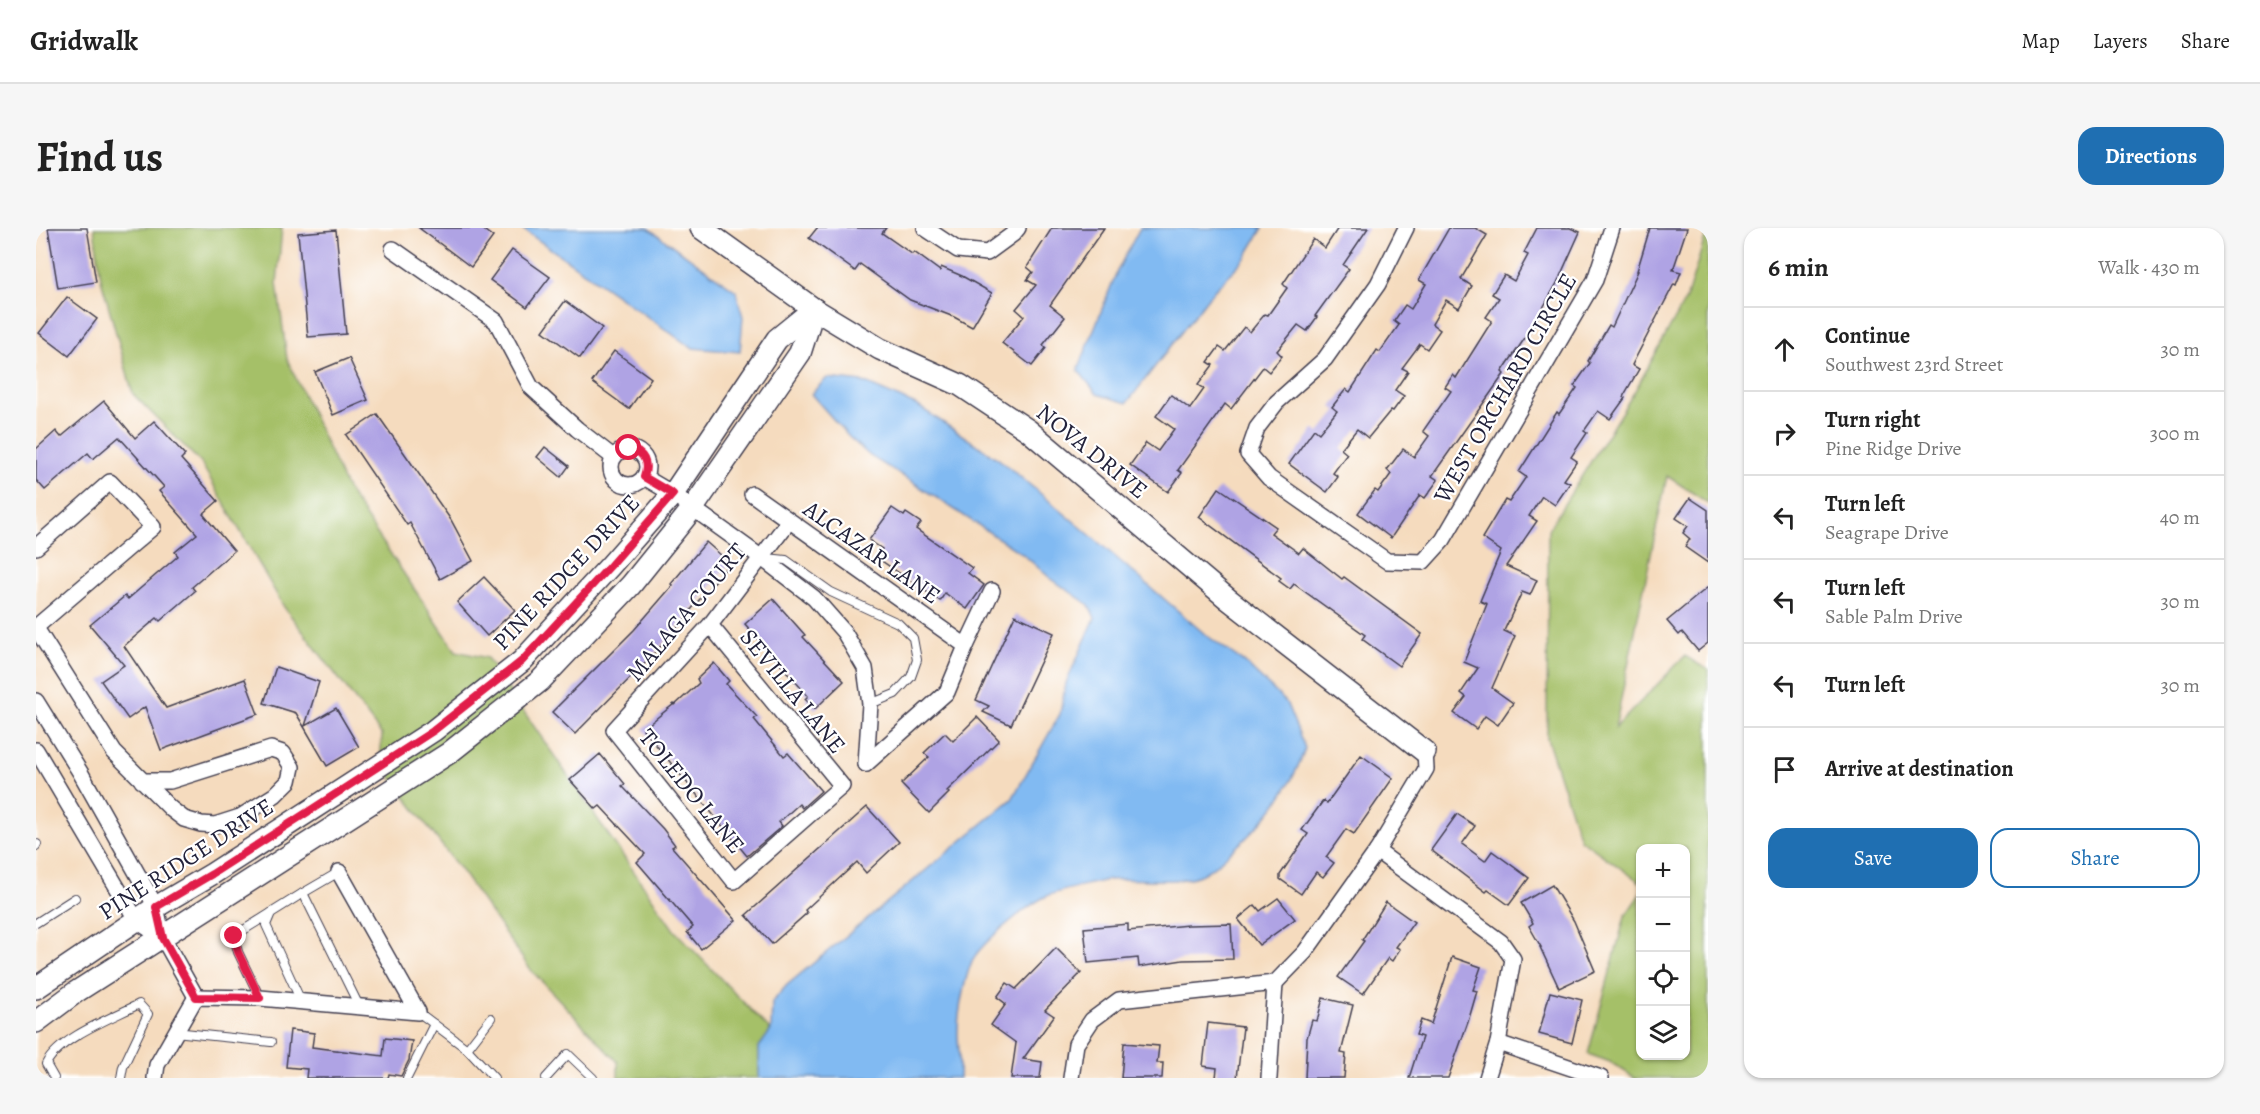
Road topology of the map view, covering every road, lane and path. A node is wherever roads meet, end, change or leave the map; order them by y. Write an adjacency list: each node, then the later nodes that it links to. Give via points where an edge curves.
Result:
1 (700, 228): 7 (street, NOVA DRIVE)
2 (925, 228): 3 (street, via 958,249 987,253)
3 (1018, 228)
4 (1406, 228): 5 (street, WEST ORCHARD CIRCLE, via 1378,284 1325,359 1277,402 1257,428 1248,454 1269,478 1387,561 1423,562 1443,540 1595,280)
5 (1612, 228)
6 (393, 249): 8 (street, via 496,321 531,387)
7 (814, 309): 10 (street, PINE RIDGE DRIVE, via 777,339); 12 (street, via 800,352); 24 (street, NOVA DRIVE, via 880,349 960,385 1028,430 1228,598)
8 (613, 457): 9 (street, via 610,470 620,483 631,485); 9 (street, via 623,449 635,450 647,464)
9 (644, 477): 10 (street)
10 (673, 494): 12 (street); 31 (street, PINE RIDGE DRIVE, via 522,661 433,731)
11 (753, 494): 13 (street, ALCAZAR LANE)
12 (693, 508): 15 (street); 35 (street, via 631,585 540,681 449,753)
13 (789, 521): 15 (street, MALAGA COURT); 19 (street, ALCAZAR LANE)
14 (36, 547): 18 (street, via 110,482 153,527)
15 (762, 558): 17 (street, MALAGA COURT); 21 (street, via 814,598 844,632 865,668); 21 (lane, via 786,560 831,592 898,623 913,638 917,660 911,677 895,694)
16 (992, 591): 19 (street)
17 (710, 625): 22 (street, MALAGA COURT); 28 (street, SEVILLA LANE, via 842,786)
18 (36, 628): 25 (street, via 114,752)
19 (966, 646): 21 (street, via 947,692 866,764)
20 (36, 701): 31 (street)
21 (870, 704)
22 (614, 730): 28 (street, TOLEDO LANE)
23 (36, 750): 33 (street)
24 (1425, 752): 26 (street, via 1426,769)
25 (142, 780): 25 (street, via 170,781 271,749 283,753 292,767 289,781 275,795 240,817 215,825 184,819)
26 (1377, 851): 36 (street, via 1305,952); 48 (street, via 1502,942 1513,959)
27 (339, 872): 29 (lane); 42 (street)
28 (734, 880)
29 (303, 893): 32 (lane); 41 (lane)
30 (75, 898): 34 (lane)
31 (156, 907): 33 (street, PINE RIDGE DRIVE); 35 (street)
32 (271, 913): 39 (lane, via 234,936); 40 (lane, via 266,925)
33 (136, 921): 35 (street); 37 (street, PINE RIDGE DRIVE)
34 (36, 923)
35 (163, 938): 38 (street); 44 (street)
36 (1275, 983): 57 (street, via 1119,1000 1092,1020 1076,1044); 58 (street)
37 (36, 988)
38 (196, 997): 39 (street); 46 (street)
39 (260, 998): 40 (street)
40 (301, 1001): 41 (street)
41 (359, 1006): 42 (street)
42 (418, 1012): 45 (lane)
43 (491, 1018): 49 (lane)
44 (36, 1022)
45 (434, 1024): 49 (lane); 53 (lane)
46 (176, 1032): 47 (lane); 52 (street, via 157,1065)
47 (271, 1042)
48 (1498, 1042): 59 (street); 60 (street)
49 (467, 1049): 54 (lane)
50 (54, 1078): 51 (lane, via 46,1064 52,1053 139,1004 147,1014)
51 (121, 1078)
52 (155, 1078)
53 (407, 1078)
54 (494, 1078)
55 (546, 1078): 56 (lane, via 568,1054)
56 (593, 1078)
57 (1071, 1078)
58 (1269, 1078)
59 (1487, 1078)
60 (1601, 1078)

